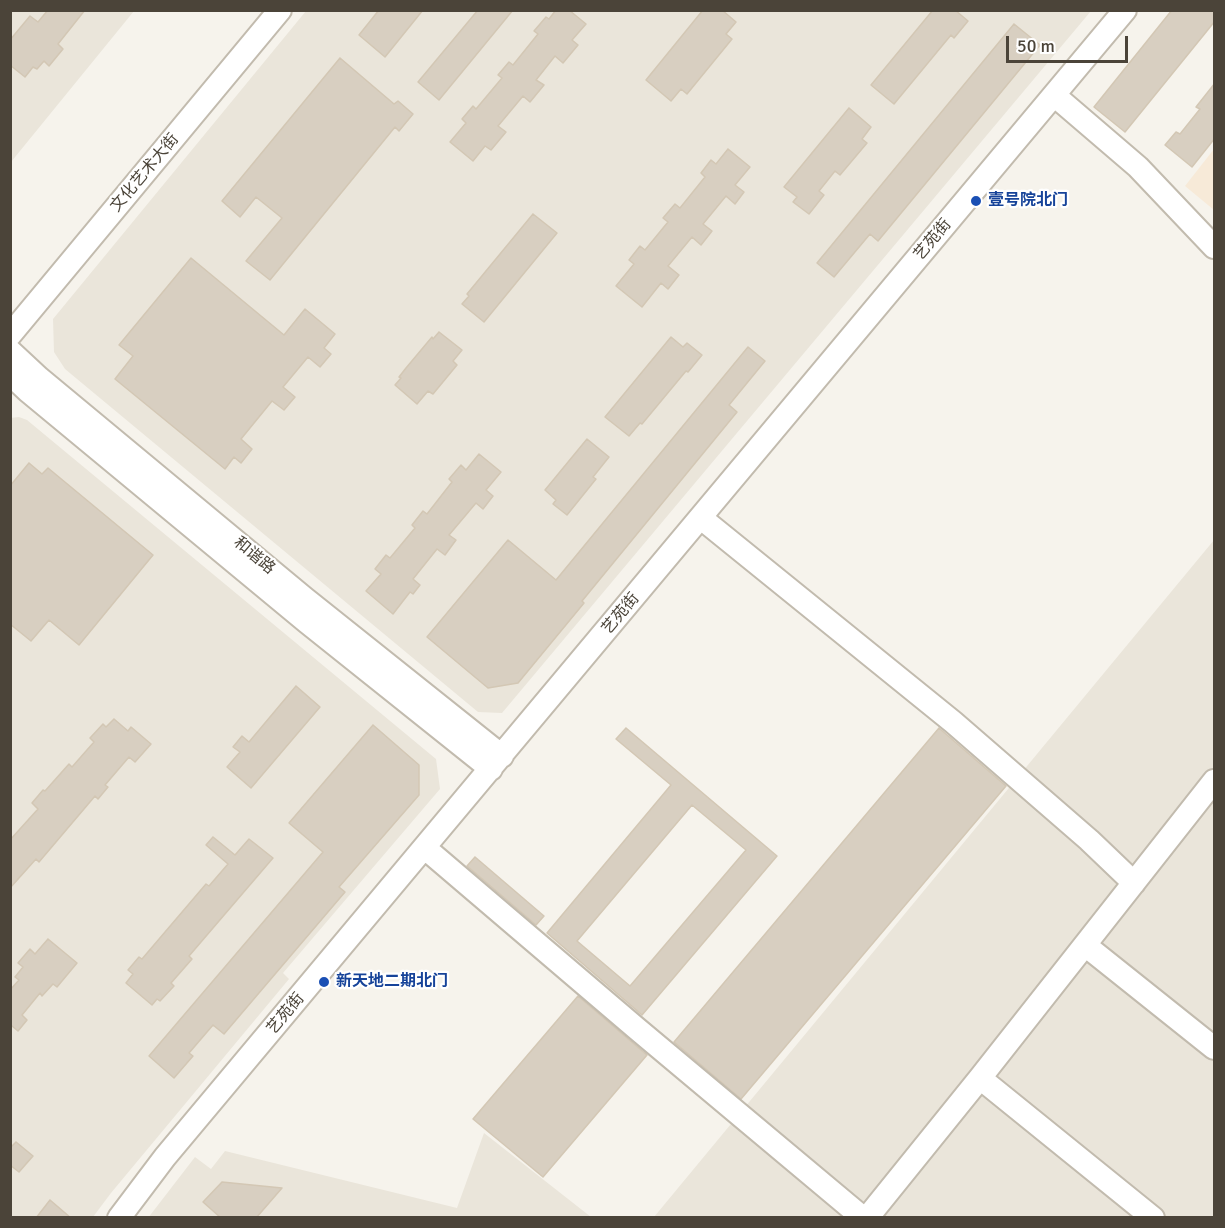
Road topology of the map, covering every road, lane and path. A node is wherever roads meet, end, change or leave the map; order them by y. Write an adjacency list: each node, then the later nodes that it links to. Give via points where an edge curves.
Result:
1 (280, 10): 5 (street, 文化艺术大街)
2 (1125, 10): 3 (street, 艺苑街)
3 (1054, 95): 4 (street, via 1138,166); 8 (street, 艺苑街)
4 (1215, 247)
5 (10, 335)
6 (10, 351): 9 (street, 和谐路)
7 (10, 374): 9 (street, 和谐路, via 307,622)
8 (701, 518): 9 (street, 艺苑街); 12 (street, via 953,722)
9 (497, 762): 11 (street, 艺苑街)
10 (1215, 781): 12 (street)
11 (425, 848): 16 (street, 艺苑街, via 165,1157); 17 (street)
12 (1134, 883): 13 (street)
13 (1084, 945): 14 (street); 15 (street)
14 (1215, 1048)
15 (980, 1078): 17 (street); 18 (street)
16 (119, 1218)
17 (865, 1218)
18 (1153, 1218)

